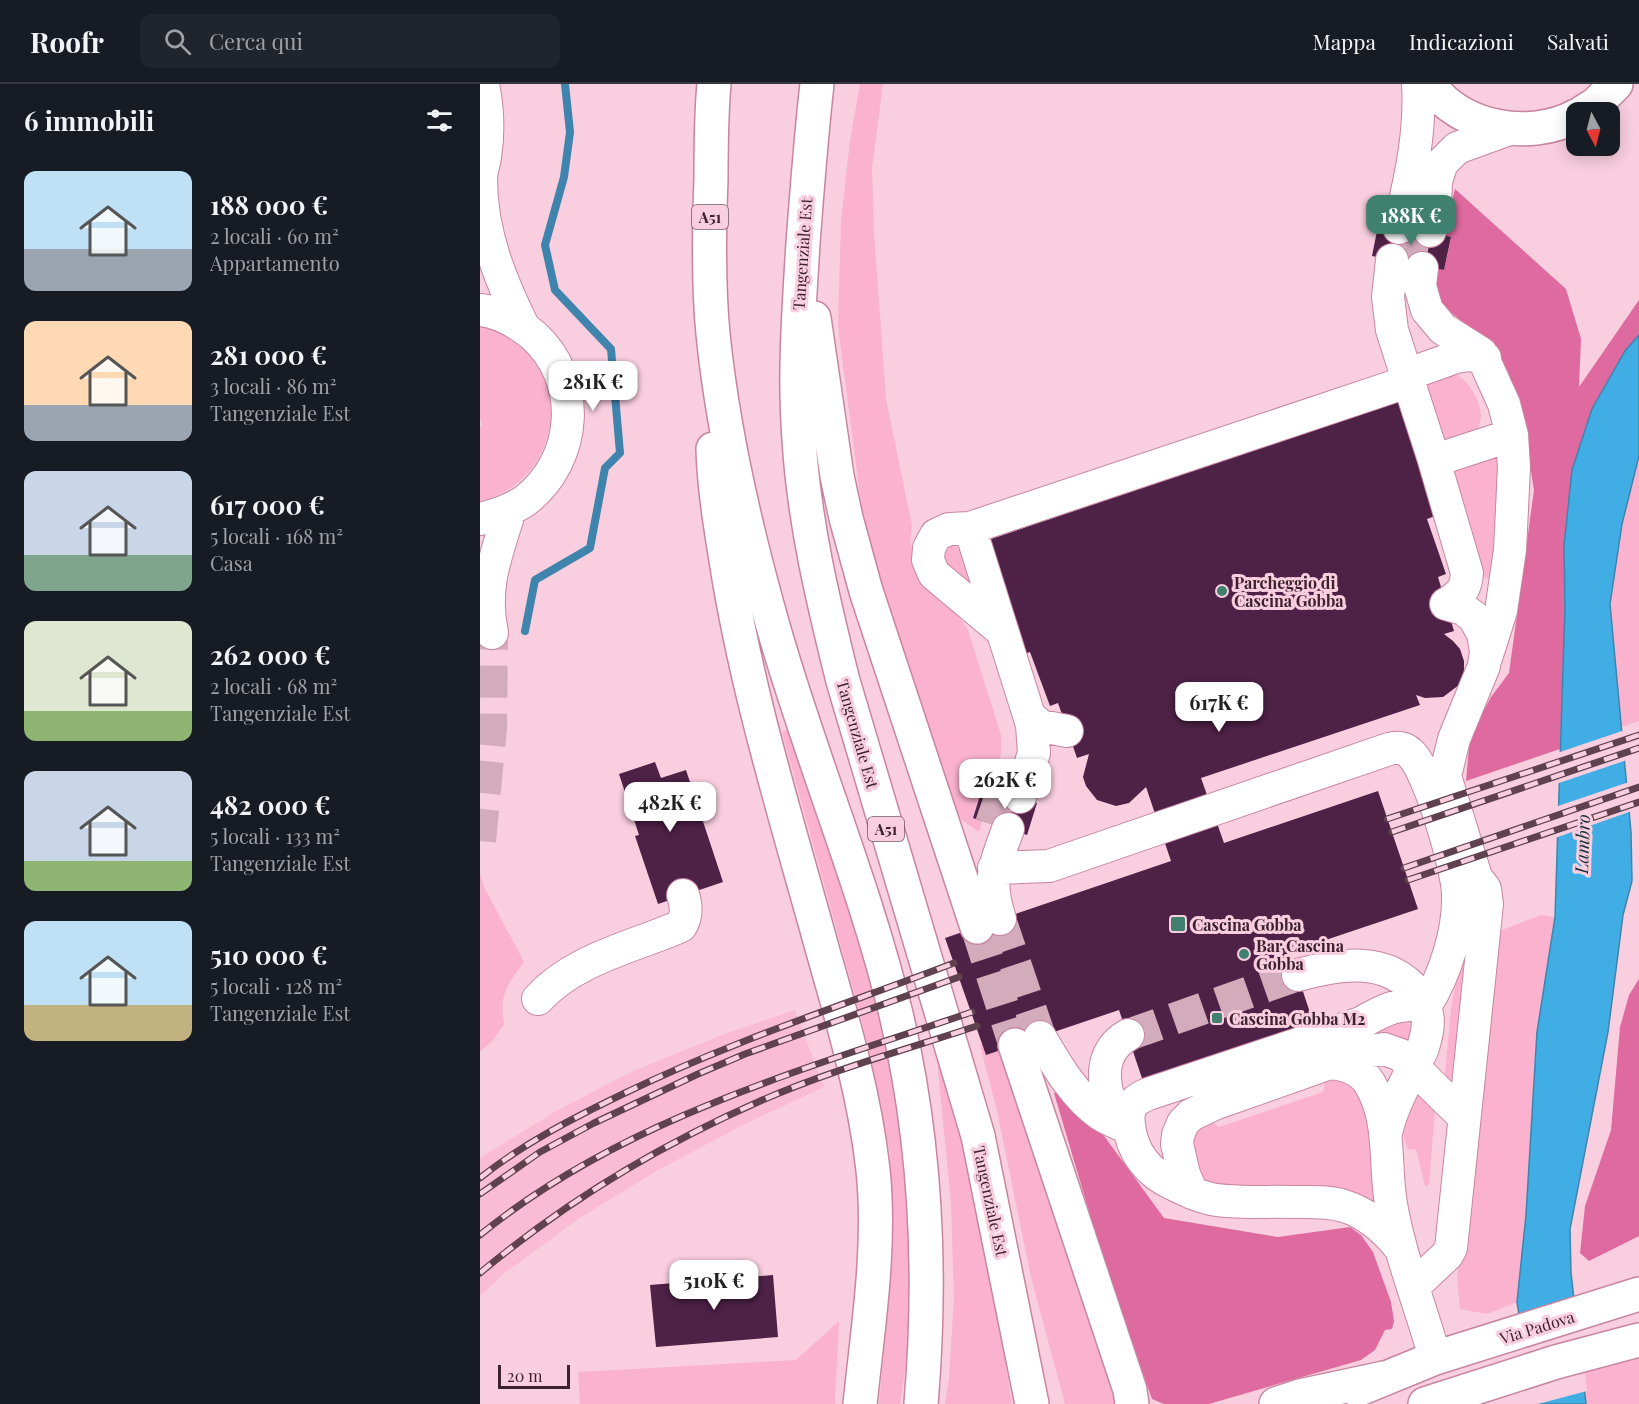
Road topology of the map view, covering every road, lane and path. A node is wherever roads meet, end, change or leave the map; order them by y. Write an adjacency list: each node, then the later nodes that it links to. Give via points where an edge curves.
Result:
1 (483, 84): 10 (street, via 488,124)
2 (714, 84): 14 (main road, A51, via 710,244)
3 (817, 84): 11 (main road, Tangenziale Est / A51)
4 (1418, 84): 9 (street, via 1415,230 1435,206 1436,181 1442,163 1457,148)
5 (1430, 84): 9 (main road, via 1444,101 1469,117)
6 (1616, 84): 7 (main road)
7 (1598, 102)
8 (1566, 120): 9 (main road, via 1542,128)
9 (1512, 128)
10 (480, 178): 13 (street, via 487,237)
11 (803, 245): 31 (main road, A51, via 846,518 870,602); 52 (main road, Tangenziale Est / A51, via 798,314 798,420 815,564 843,681 978,1136)
12 (480, 310): 13 (street, via 499,314)
13 (524, 328): 19 (street, via 540,342 563,379 568,428 553,471 527,499)
14 (715, 351): 50 (main road, via 714,468 735,617 848,1044 872,1165 872,1286); 51 (main road, A51, via 732,462 764,592 869,919 896,1012 907,1067 924,1197 926,1316)
15 (1485, 358): 16 (street, via 1456,357 1417,371); 16 (street, via 1443,329 1427,310 1408,264 1389,304 1392,330); 17 (street)
16 (1408, 381): 18 (street); 21 (street)
17 (1512, 435): 18 (street, via 1445,457); 24 (street, via 1509,560 1501,611)
18 (1433, 457): 24 (street, via 1467,573 1462,594 1446,604 1474,617 1483,634)
19 (510, 510): 20 (street); 23 (street, via 492,566 488,601)
20 (480, 519)
21 (970, 528): 22 (street); 22 (street, via 949,529 936,536 928,560 934,574)
22 (1002, 631): 25 (street)
23 (492, 633)
24 (1486, 658): 39 (street, via 1445,771 1487,904)
25 (1030, 717): 26 (street, via 1041,726); 27 (street)
26 (1067, 730)
27 (1011, 794)
28 (1000, 826): 29 (street)
29 (994, 868): 31 (street); 34 (street, via 1049,866 1400,748 1416,759 1433,796 1458,888 1449,951)
30 (683, 895): 33 (street, via 686,911 681,926 578,969 552,984)
31 (988, 923)
32 (1298, 975): 34 (street, via 1347,965 1381,968 1399,975)
33 (538, 999)
34 (1426, 1005): 38 (street, via 1425,1042); 40 (street, via 1389,1008 1361,1023 1148,1094 1130,1105)
35 (1128, 1035): 40 (street, via 1113,1047 1105,1076 1110,1104)
36 (1028, 1041): 40 (street, via 1099,1113); 49 (main road)
37 (1332, 1063): 38 (street, via 1361,1052 1384,1049); 41 (street, via 1365,1076 1377,1096); 42 (street, via 1191,1115 1183,1124 1177,1144)
38 (1414, 1065): 39 (street); 41 (street)
39 (1464, 1116): 44 (street, via 1451,1248)
40 (1129, 1128): 42 (street, via 1146,1165 1162,1179)
41 (1386, 1133): 43 (street, via 1391,1204)
42 (1192, 1193): 43 (street, via 1211,1199 1341,1205 1374,1222)
43 (1401, 1249): 44 (street)
44 (1413, 1287): 47 (street)
45 (1639, 1294): 47 (main road, Via Padova)
46 (1639, 1340): 55 (main road, via 1501,1378)
47 (1435, 1358): 48 (main road, Via Padova)
48 (1384, 1378): 53 (main road); 54 (main road, Via Padova)
49 (1134, 1399)
50 (860, 1404)
51 (921, 1404)
52 (1032, 1404)
53 (1276, 1404)
54 (1322, 1404)
55 (1425, 1404)

